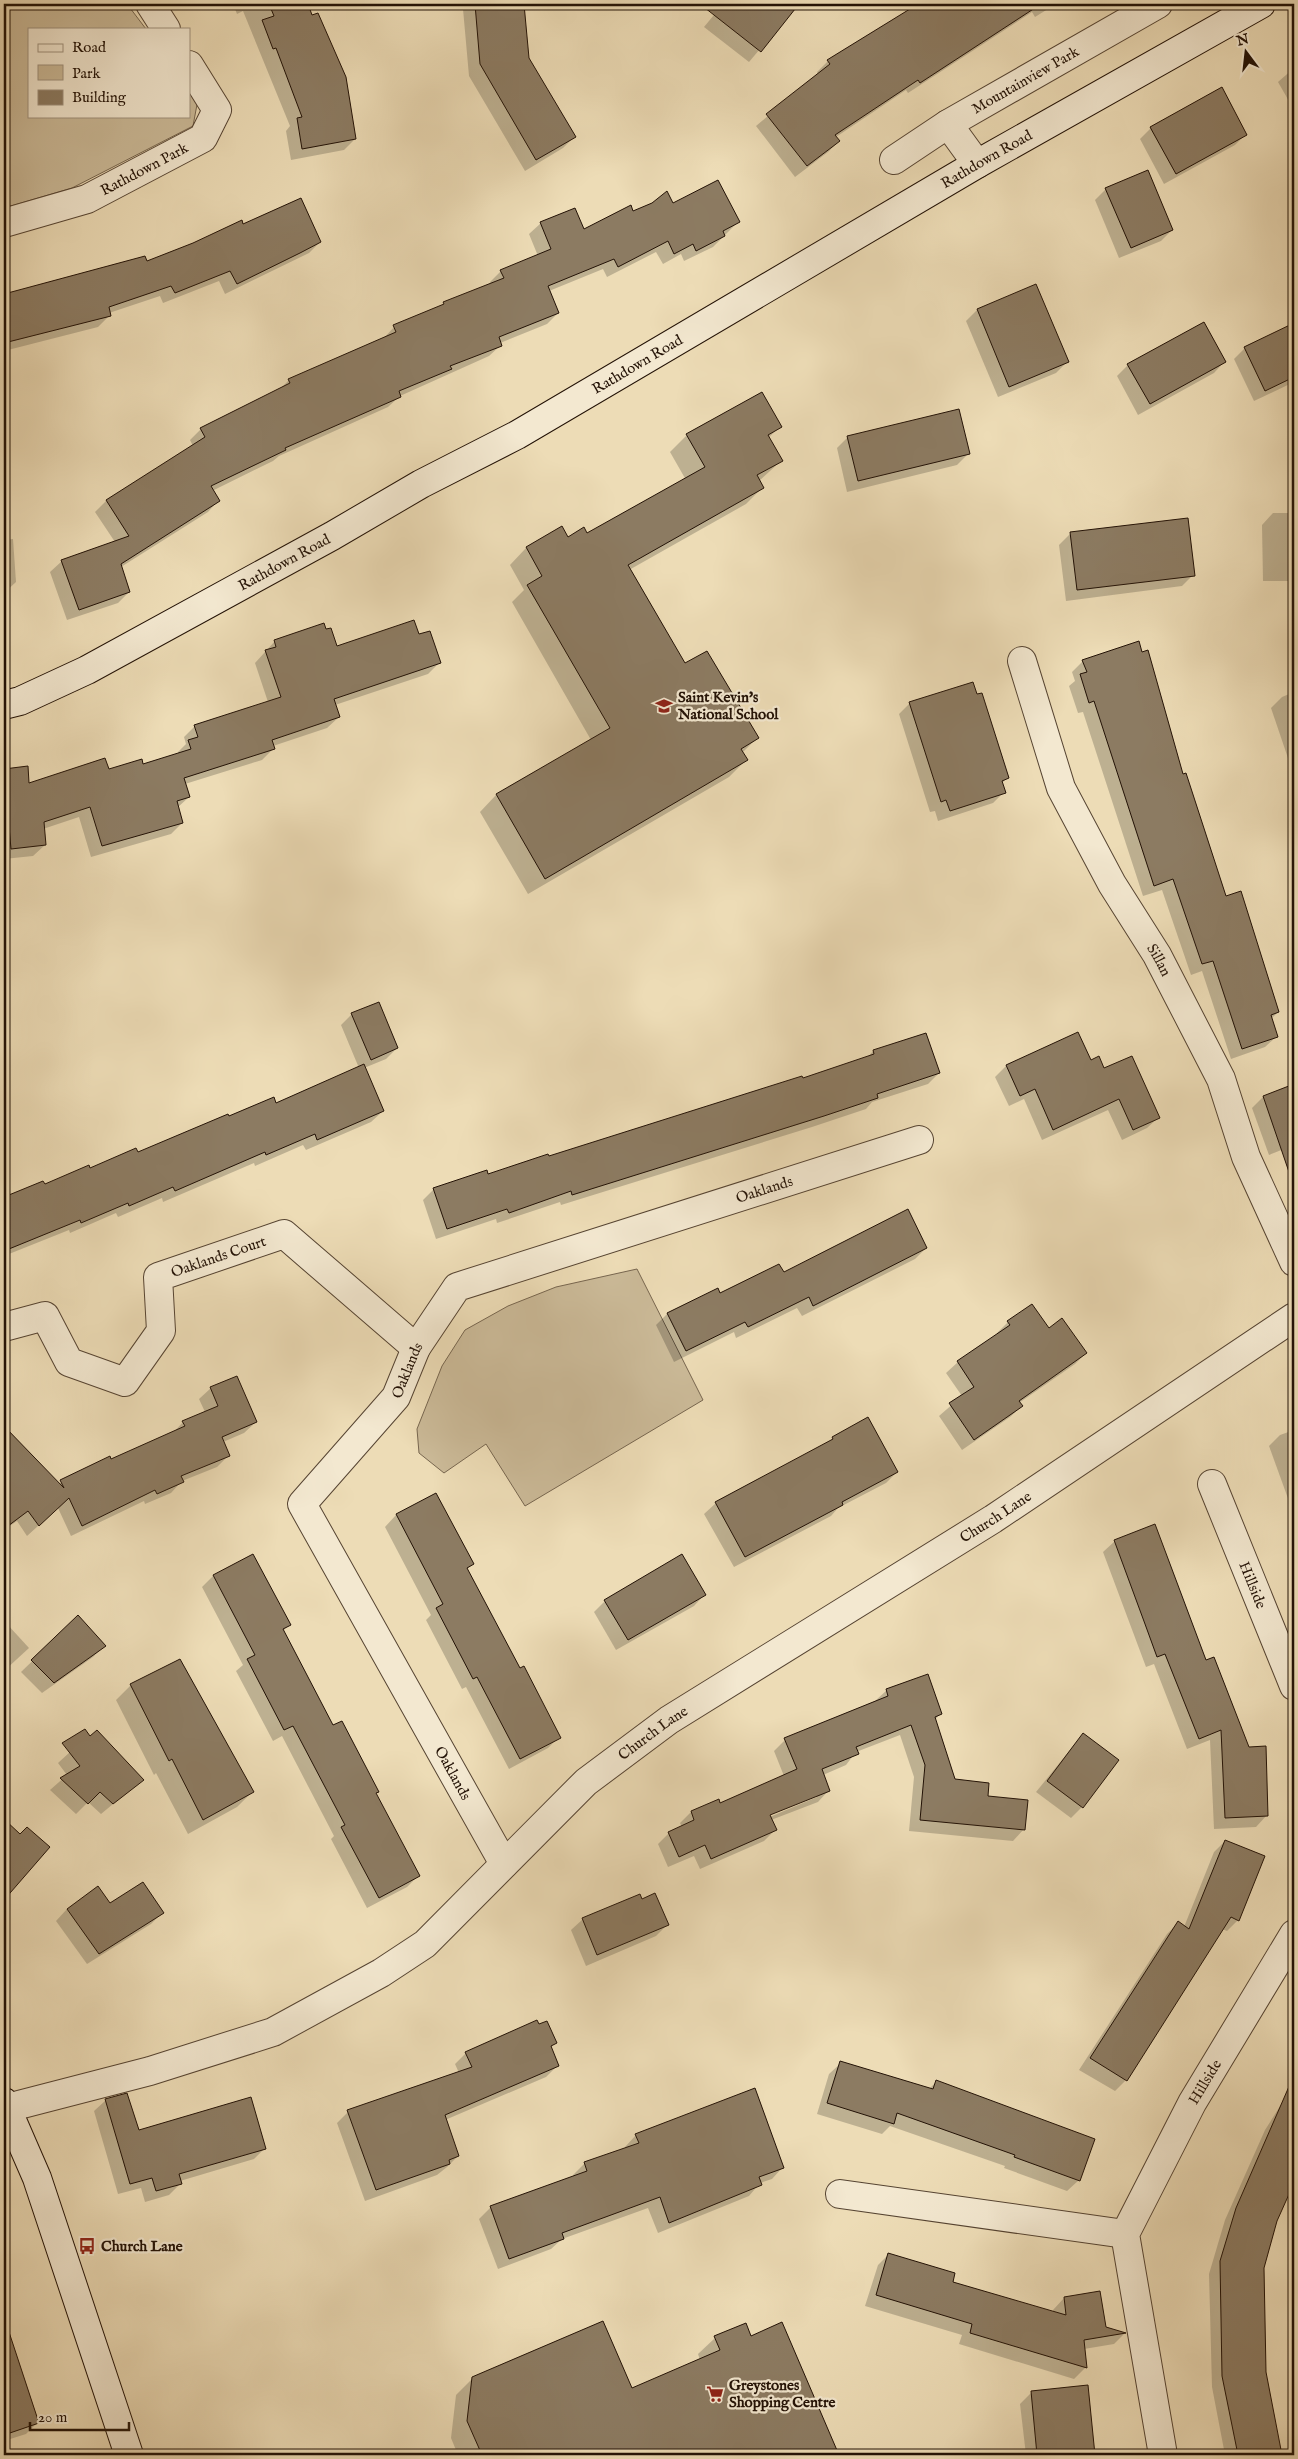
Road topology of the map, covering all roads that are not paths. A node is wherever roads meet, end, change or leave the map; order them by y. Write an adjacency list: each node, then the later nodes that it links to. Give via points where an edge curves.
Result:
1 (150, 4): 4 (street)
2 (1158, 4): 6 (street, Mountainview Park)
3 (1261, 4): 8 (street, Rathdown Road)
4 (165, 28)
5 (190, 67): 9 (street, Rathdown Park, via 216,110 203,138 87,199)
6 (948, 124): 7 (street, Mountainview Park); 8 (street)
7 (894, 160)
8 (977, 164): 11 (street, Rathdown Road, via 517,435 421,484 88,670)
9 (4, 223)
10 (1022, 661): 13 (street, Sillan, via 1061,788 1112,884 1157,955 1222,1079 1246,1157)
11 (4, 705)
12 (919, 1140): 16 (street, Oaklands, via 457,1286)
13 (1294, 1262)
14 (1294, 1317): 19 (street, Church Lane, via 992,1519 669,1720 586,1782)
15 (4, 1327): 16 (street, Oaklands Court, via 45,1316 69,1362 124,1382 161,1331 158,1277 284,1234)
16 (416, 1348): 19 (street, Oaklands, via 396,1397 302,1504)
17 (1212, 1484): 18 (street, Hillside)
18 (1294, 1686)
19 (504, 1864): 21 (street, Church Lane, via 425,1944 381,1973 273,2032 150,2071)
20 (1294, 1934): 23 (street, Hillside, via 1192,2103)
21 (6, 2105): 24 (street, via 37,2178)
22 (840, 2194): 23 (street)
23 (1126, 2234): 25 (street)
24 (129, 2455)
25 (1163, 2455)

